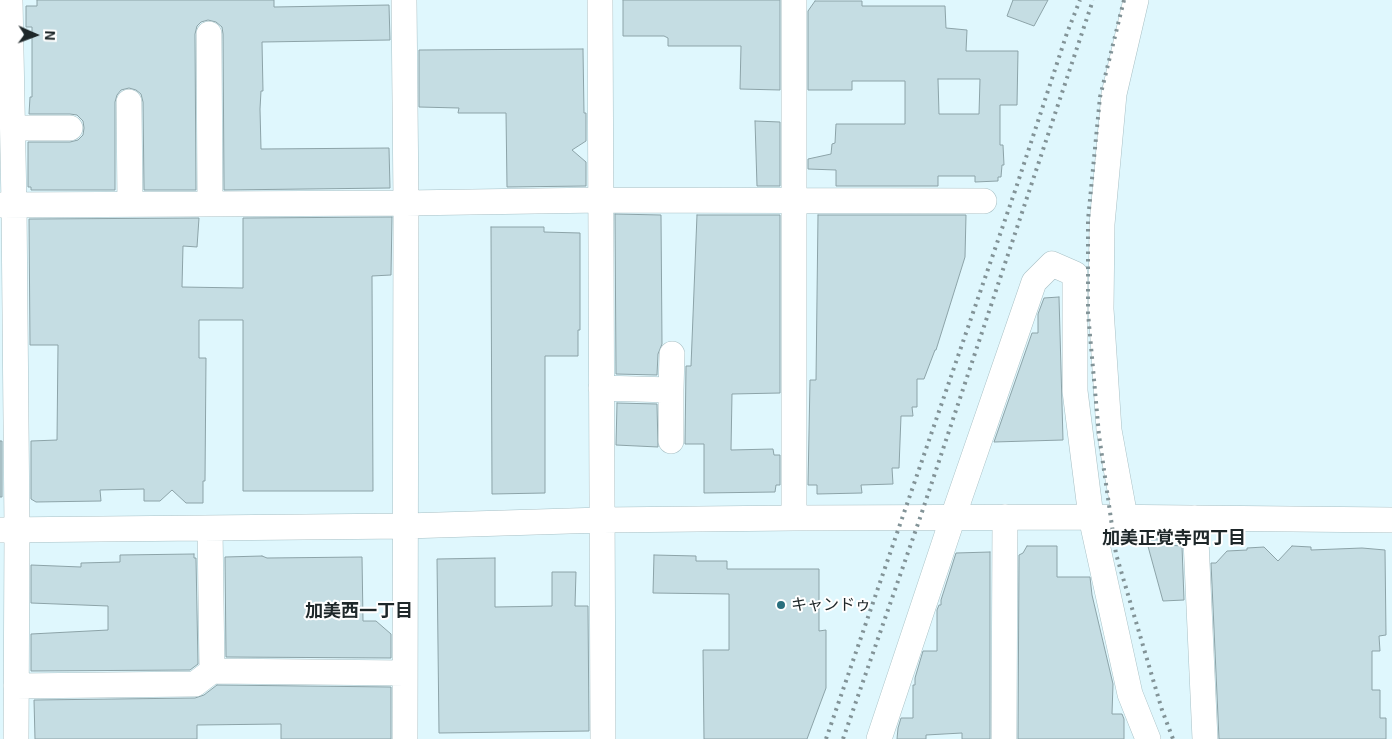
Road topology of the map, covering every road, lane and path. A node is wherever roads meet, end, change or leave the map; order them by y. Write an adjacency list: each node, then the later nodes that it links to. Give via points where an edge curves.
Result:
1 (10, 0): 8 (street)
2 (404, 0): 13 (street)
3 (600, 0): 10 (street)
4 (794, 0): 11 (street)
5 (1136, 0): 25 (street, via 1114,94 1102,224 1101,309 1109,430)
6 (209, 34): 15 (street)
7 (129, 102): 14 (street)
8 (13, 128): 9 (street); 16 (street)
9 (70, 128)
10 (601, 200): 11 (street); 13 (street); 18 (street)
11 (795, 201): 12 (street); 23 (street)
12 (984, 201)
13 (406, 203): 15 (street); 29 (street)
14 (130, 204): 15 (street); 16 (street)
15 (210, 204)
16 (7, 205): 31 (street)
17 (672, 354): 19 (street)
18 (601, 388): 19 (street); 27 (street)
19 (671, 390): 20 (street)
20 (671, 441)
21 (1005, 517): 22 (street); 24 (street); 39 (street)
22 (1091, 517): 24 (street, via 1075,391 1074,274 1052,264 1034,282); 25 (street); 40 (street, via 1130,694)
23 (794, 518): 24 (street); 27 (street)
24 (953, 518): 38 (street)
25 (1125, 518): 26 (street)
26 (1194, 518): 28 (street); 41 (street)
27 (602, 520): 29 (street); 37 (street)
28 (1392, 520)
29 (406, 526): 30 (street); 33 (street)
30 (210, 528): 31 (street); 32 (street)
31 (8, 530): 34 (street)
32 (212, 671): 33 (street); 34 (street, via 195,684)
33 (405, 673): 36 (street)
34 (16, 686): 35 (street)
35 (16, 739)
36 (406, 739)
37 (603, 739)
38 (879, 739)
39 (1004, 739)
40 (1148, 739)
41 (1205, 739)

